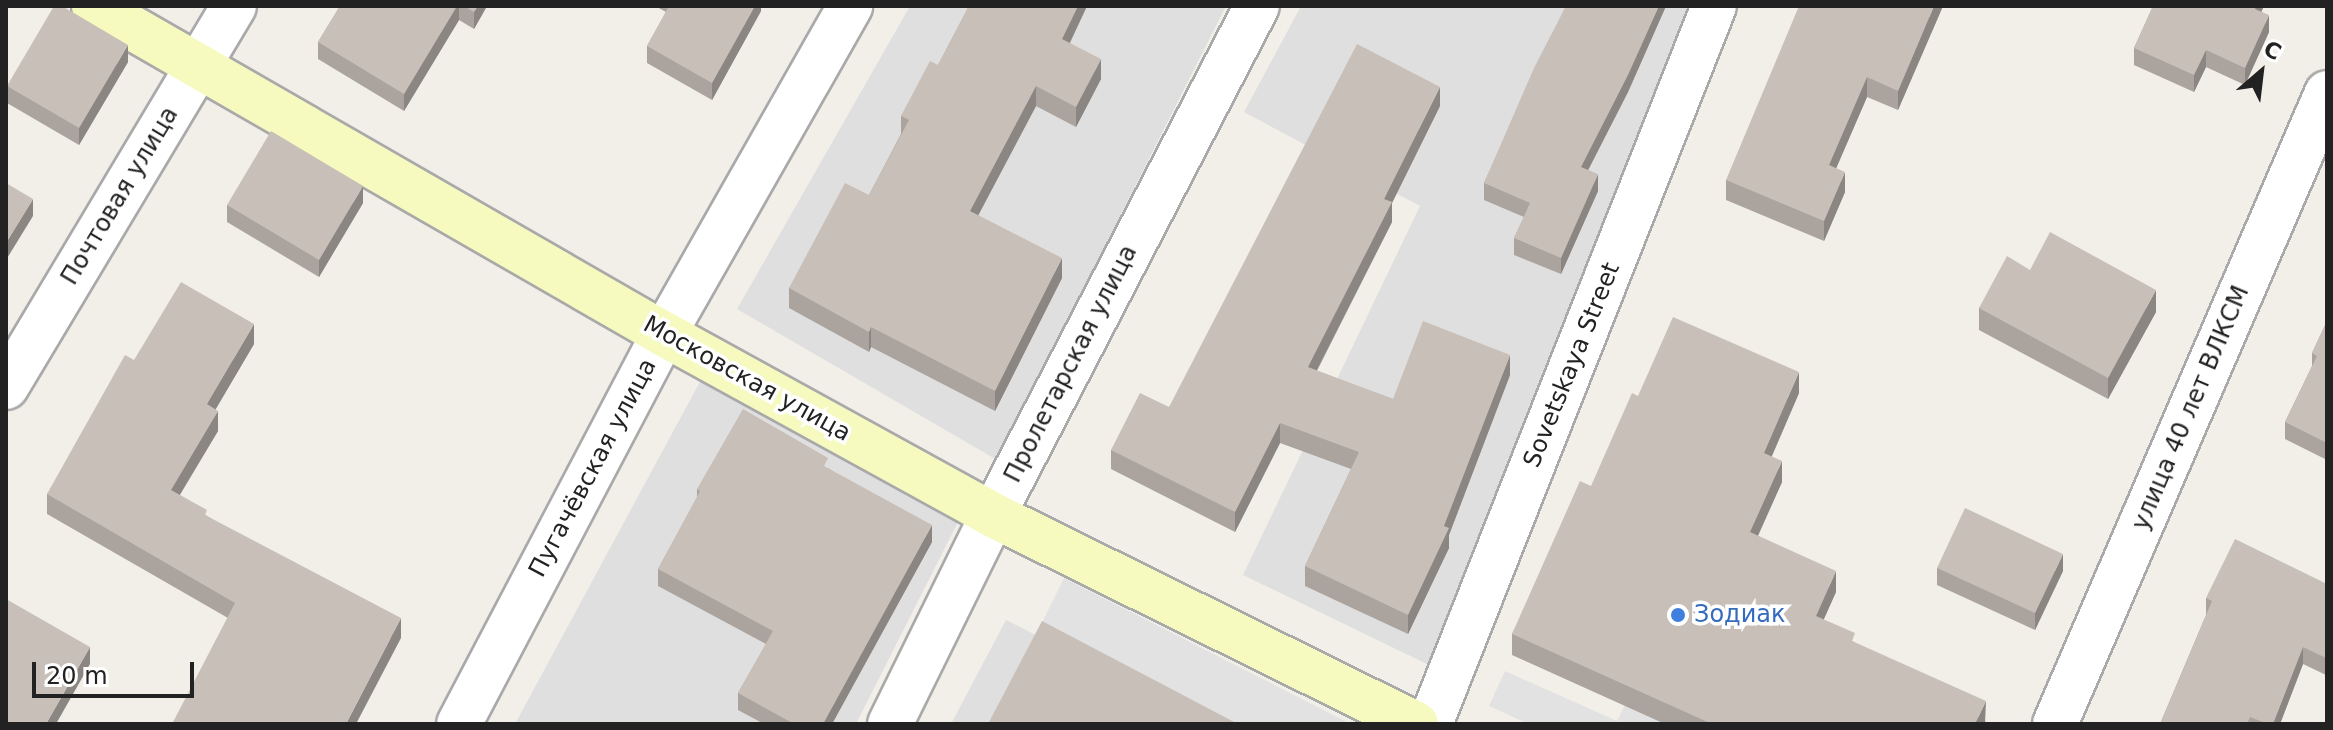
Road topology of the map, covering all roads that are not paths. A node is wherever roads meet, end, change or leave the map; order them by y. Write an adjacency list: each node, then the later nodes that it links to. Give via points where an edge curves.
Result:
1 (94, 6): 6 (main road, Московская улица)
2 (234, 6): 6 (street, Почтовая улица)
3 (850, 6): 8 (street, Пугачёвская улица)
4 (1257, 6): 10 (street, Пролетарская улица)
5 (1714, 6): 14 (street, Sovetskaya Street)
6 (198, 65): 8 (main road, Московская улица); 9 (street, Почтовая улица)
7 (2327, 93): 15 (street, улица 40 лет ВЛКСМ)
8 (664, 334): 10 (main road, Московская улица); 11 (street, Пугачёвская улица)
9 (6, 387)
10 (993, 515): 12 (street, Пролетарская улица); 13 (main road, Московская улица)
11 (459, 724)
12 (890, 724)
13 (1416, 724)
14 (1430, 724)
15 (2055, 724)

